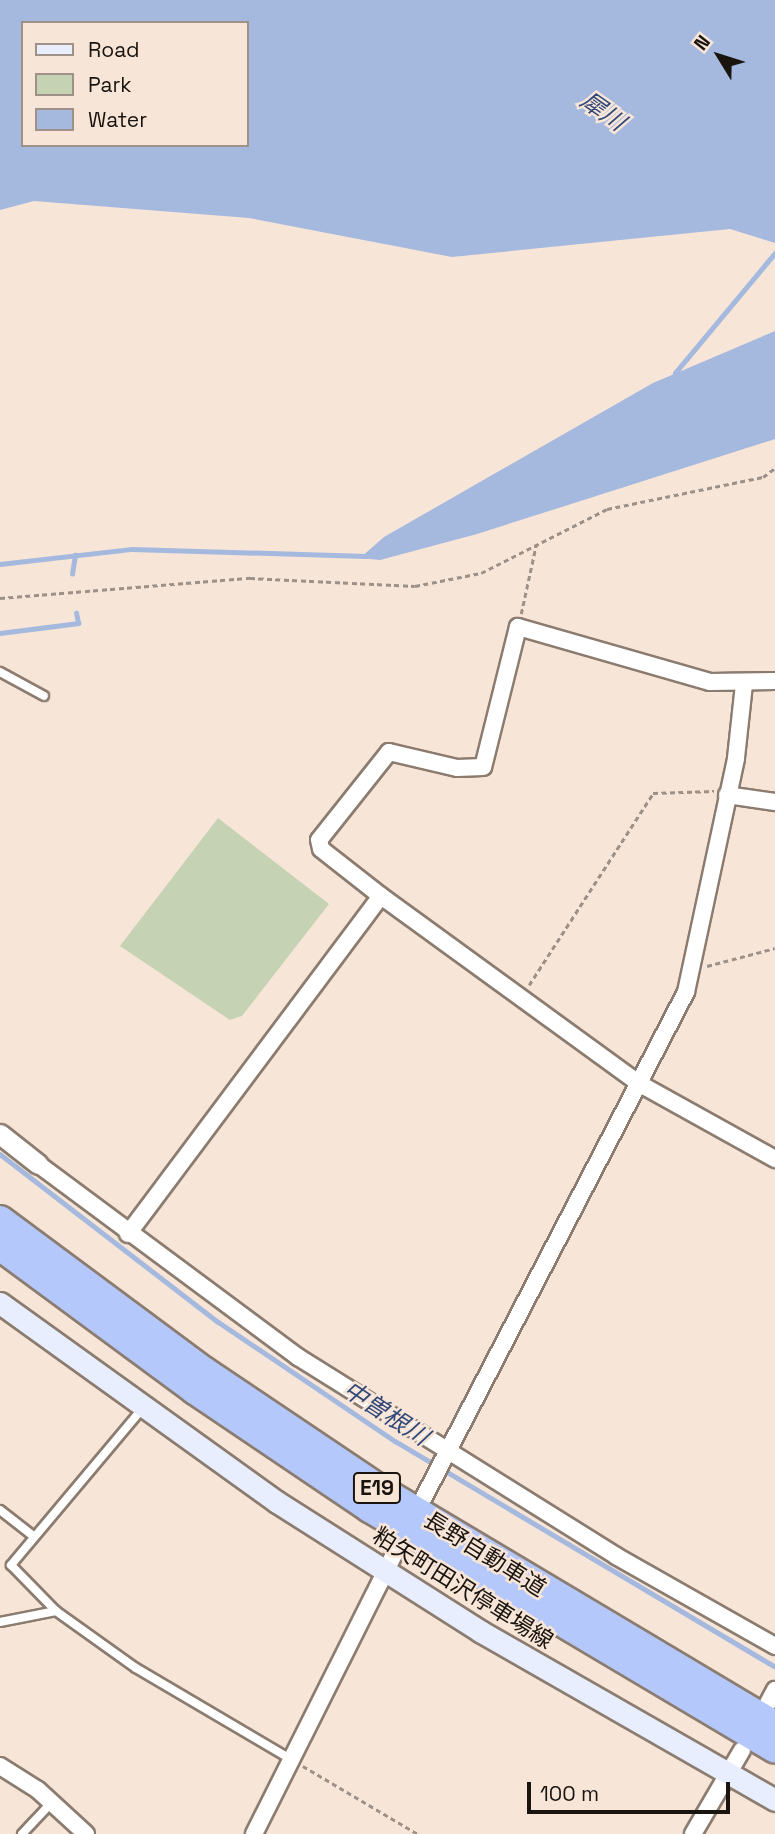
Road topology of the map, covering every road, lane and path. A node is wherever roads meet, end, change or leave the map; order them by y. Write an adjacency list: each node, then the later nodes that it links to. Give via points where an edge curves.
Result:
1 (775, 468): 2 (path, via 763,477 607,509)
2 (536, 545): 3 (path, via 481,573 415,586 293,584 250,578); 4 (path)
3 (0, 598)
4 (517, 627): 7 (street, via 680,676); 11 (street, via 483,766 457,768 389,752 319,840 321,849)
5 (0, 672): 8 (lane)
6 (775, 681): 7 (street)
7 (744, 684): 9 (street)
8 (44, 696)
9 (727, 795): 10 (street); 13 (street); 14 (path, via 653,793)
10 (775, 802)
11 (381, 896): 14 (street); 20 (street)
12 (775, 948): 13 (path)
13 (693, 970): 15 (street)
14 (520, 996): 15 (street)
15 (638, 1083): 17 (street); 24 (street)
16 (0, 1134): 18 (street)
17 (775, 1159)
18 (38, 1164): 20 (street)
19 (0, 1220): 33 (highway, 長野自動車道 / E19, via 205,1373 371,1484)
20 (128, 1234): 24 (street)
21 (0, 1246): 34 (highway, 長野自動車道 / E19, via 359,1501)
22 (0, 1303): 23 (main road, 粕矢町田沢停車場線)
23 (142, 1409): 27 (lane); 29 (main road, 粕矢町田沢停車場線)
24 (444, 1456): 25 (street); 32 (street)
25 (424, 1497)
26 (0, 1510): 27 (lane)
27 (31, 1534): 30 (lane, via 11,1565)
28 (400, 1543): 29 (street)
29 (385, 1571): 36 (street); 38 (main road, 粕矢町田沢停車場線)
30 (56, 1611): 31 (lane); 36 (lane, via 136,1668)
31 (0, 1622)
32 (775, 1646)
33 (773, 1706)
34 (775, 1748)
35 (742, 1750): 38 (street)
36 (289, 1758): 43 (street); 44 (path)
37 (0, 1766): 40 (street)
38 (728, 1775): 39 (main road, 粕矢町田沢停車場線); 45 (street)
39 (775, 1800)
40 (52, 1802): 41 (lane); 42 (street)
41 (22, 1834)
42 (86, 1834)
43 (254, 1834)
44 (418, 1834)
45 (693, 1834)

